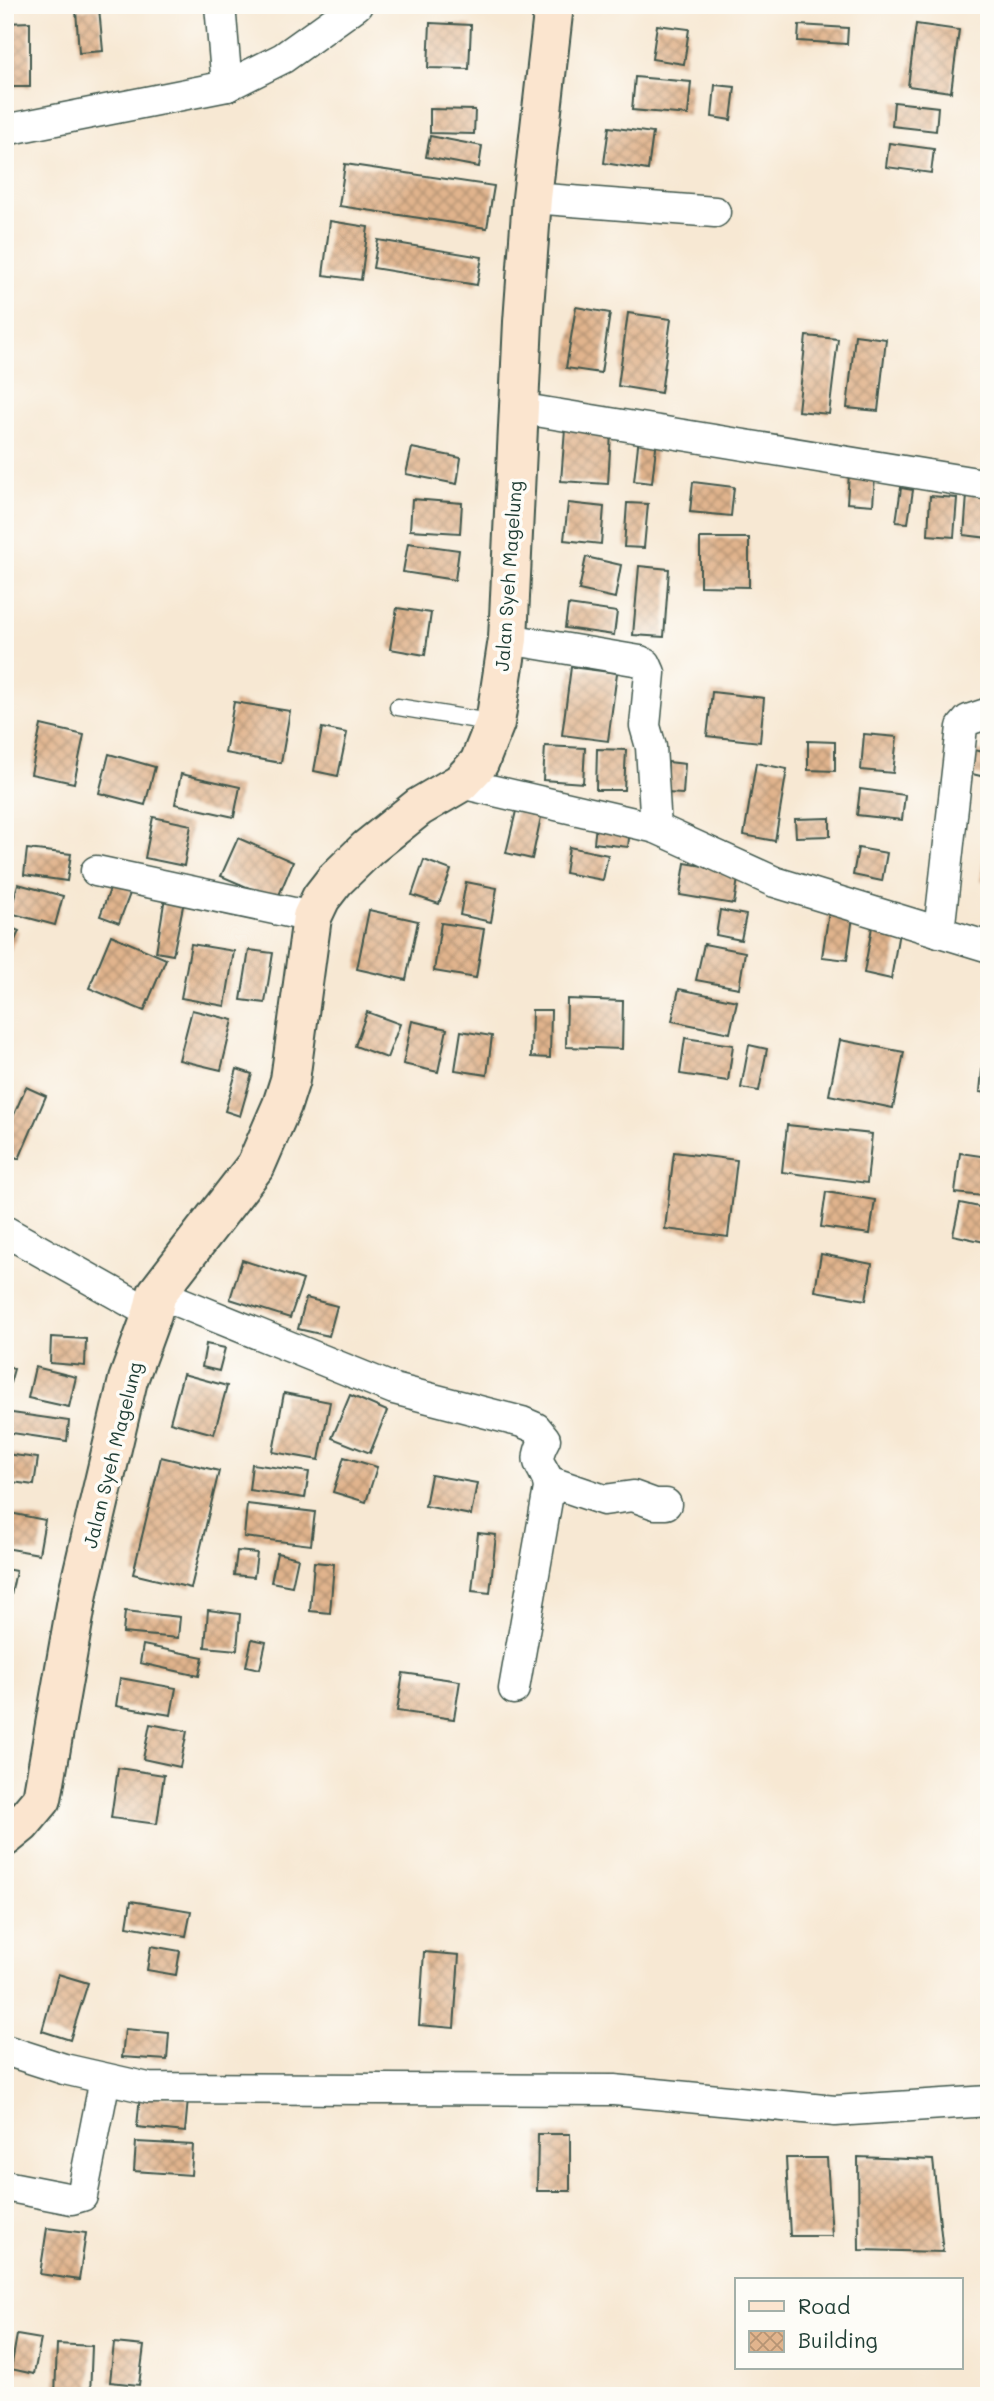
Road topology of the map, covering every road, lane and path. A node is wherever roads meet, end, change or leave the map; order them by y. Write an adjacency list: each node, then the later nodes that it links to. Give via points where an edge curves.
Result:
1 (220, 5): 4 (street)
2 (357, 5): 4 (street, via 282,58)
3 (554, 5): 6 (street, Jalan Syeh Magelung)
4 (226, 86): 5 (street)
5 (5, 130)
6 (532, 198): 7 (street); 8 (street, Jalan Syeh Magelung)
7 (715, 212)
8 (519, 408): 9 (street); 10 (street, Jalan Syeh Magelung)
9 (989, 485)
10 (508, 639): 13 (street, Jalan Syeh Magelung); 15 (street, via 646,664 650,677 645,726 651,747)
11 (398, 707): 13 (lane)
12 (989, 713): 18 (street, via 962,727)
13 (495, 723): 14 (street, Jalan Syeh Magelung, via 479,763)
14 (460, 783): 15 (street); 17 (street, Jalan Syeh Magelung, via 419,807 368,848 335,880)
15 (656, 828): 18 (street, via 775,882)
16 (96, 871): 17 (street)
17 (312, 917): 21 (street, Jalan Syeh Magelung, via 290,1080 269,1138 256,1165)
18 (939, 932): 19 (street)
19 (989, 947)
20 (5, 1231): 21 (street)
21 (154, 1303): 22 (street, via 394,1390 536,1427 545,1439 538,1465); 25 (street, Jalan Syeh Magelung, via 128,1380 79,1588 42,1799)
22 (548, 1481): 23 (street, via 604,1500 633,1496); 24 (street)
23 (666, 1504)
24 (513, 1689)
25 (5, 1837)
26 (5, 2050): 27 (street)
27 (105, 2079): 28 (street, via 148,2088 614,2090 835,2111); 29 (street, via 82,2196 72,2199)
28 (989, 2101)
29 (5, 2186)

